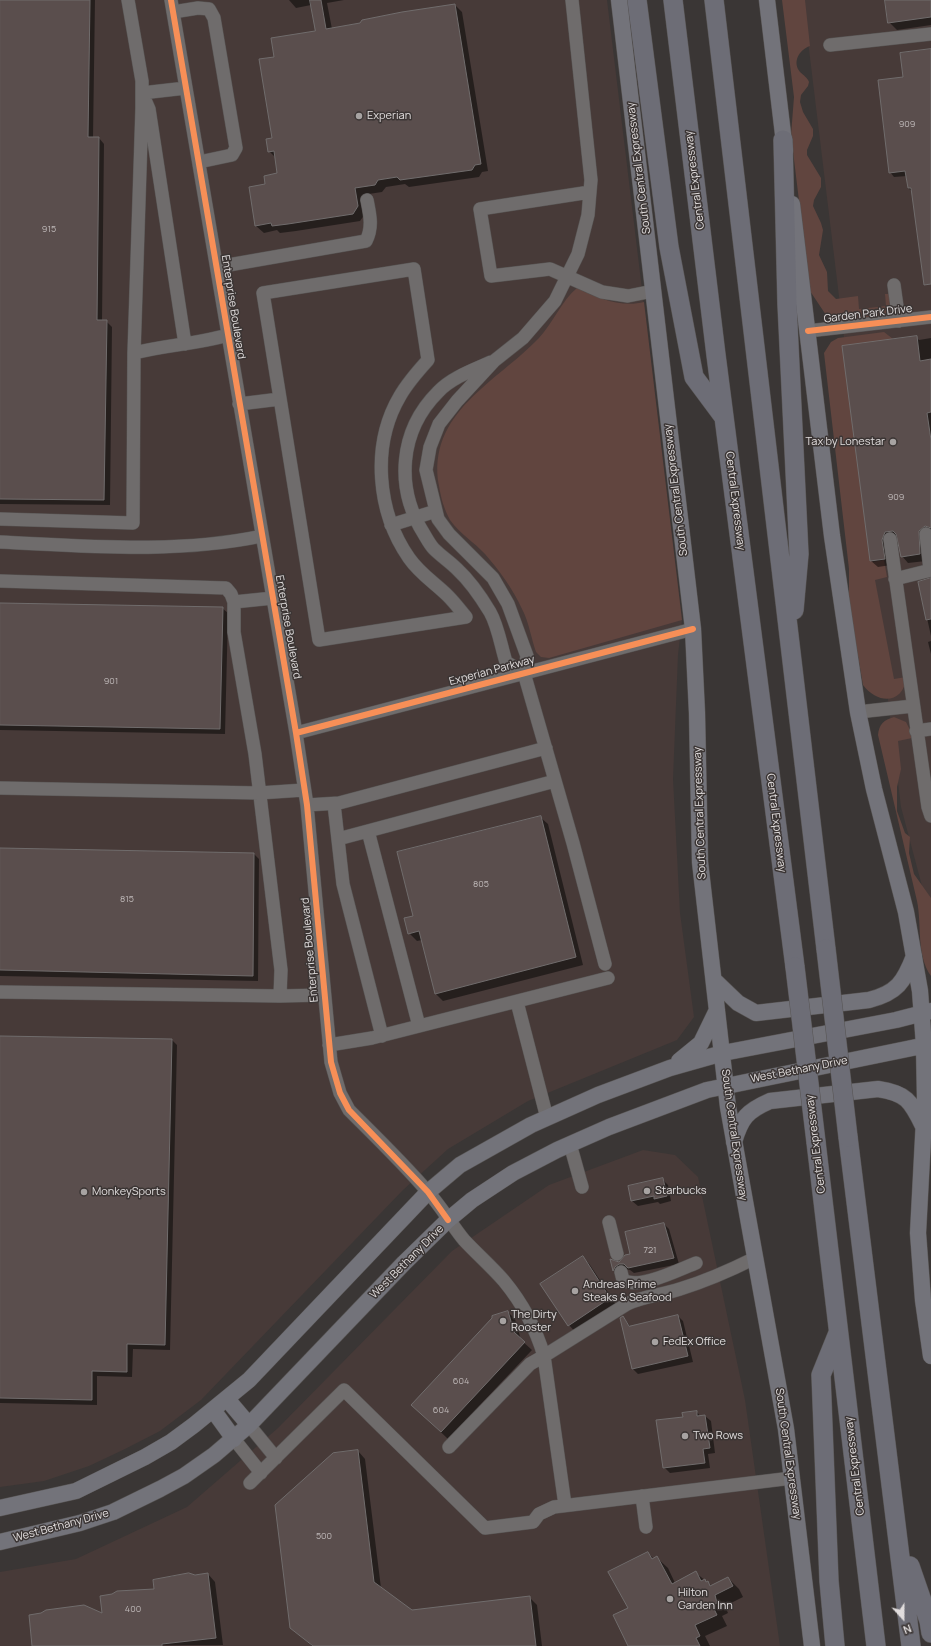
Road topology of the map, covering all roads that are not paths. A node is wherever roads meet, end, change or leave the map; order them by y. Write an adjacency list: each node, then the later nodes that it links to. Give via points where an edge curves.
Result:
1 (128, 0): 12 (street)
2 (572, 0): 15 (street, via 588,141)
3 (620, 0): 20 (main road, South Central Expressway)
4 (637, 0): 30 (highway, via 669,247 694,377)
5 (673, 0): 30 (highway, Central Expressway)
6 (714, 0): 47 (highway)
7 (767, 0): 13 (main road)
8 (172, 6): 11 (street, Enterprise Boulevard); 14 (street, via 209,9 214,18 236,148 232,155)
9 (931, 34): 10 (street)
10 (830, 45)
11 (186, 88): 12 (street); 14 (street, Enterprise Boulevard)
12 (142, 94): 25 (street, via 149,109); 26 (street)
13 (783, 140): 23 (main road); 47 (highway, via 787,304 799,554)
14 (199, 162): 17 (street, Enterprise Boulevard)
15 (590, 192): 18 (street, via 588,214 578,254); 18 (street, via 480,209 491,276 550,269)
16 (367, 200): 17 (street, via 371,220 370,233 366,241)
17 (216, 267): 24 (street, Enterprise Boulevard)
18 (567, 276): 20 (street, via 602,292 628,296); 27 (street, via 555,301 522,338)
19 (894, 285): 22 (street)
20 (653, 291): 46 (main road, South Central Expressway)
21 (931, 317): 22 (street, Garden Park Drive)
22 (899, 321): 23 (street, Garden Park Drive)
23 (808, 331): 50 (main road, via 832,536)
24 (228, 335): 25 (street); 29 (street, Enterprise Boulevard)
25 (185, 344): 26 (street)
26 (134, 353): 33 (street, via 133,523)
27 (494, 361): 31 (street, via 452,406 439,424 430,447 426,470); 32 (street, via 464,374 439,390 422,409 409,437 404,465)
28 (280, 399): 29 (street); 34 (street, via 319,640 466,617 447,595 418,570); 34 (street, via 263,293 414,269 428,360 412,377 399,397 388,424 382,453 382,489)
29 (239, 404): 36 (street, Enterprise Boulevard)
30 (724, 417): 93 (highway, Central Expressway, bridge)
31 (436, 511): 32 (street); 42 (street, via 438,519 450,534 493,578)
32 (414, 518): 34 (street); 45 (street, via 434,549 458,569)
33 (0, 519)
34 (391, 525)
35 (926, 534): 39 (street)
36 (262, 536): 38 (street, via 175,547); 43 (street, Enterprise Boulevard)
37 (890, 539): 40 (street)
38 (0, 542)
39 (931, 570): 40 (street)
40 (895, 579): 49 (street)
41 (0, 581): 44 (street, via 226,588)
42 (501, 591): 45 (street); 48 (street, via 527,656)
43 (273, 598): 44 (street); 53 (street, Enterprise Boulevard)
44 (234, 602): 58 (street, via 234,632 255,754)
45 (483, 602): 48 (street, via 491,614 506,662)
46 (693, 629): 48 (street, Experian Parkway); 67 (main road, South Central Expressway, via 700,862)
47 (790, 649): 109 (highway, bridge)
48 (524, 673): 53 (street, Experian Parkway); 54 (street)
49 (913, 706): 50 (street); 52 (street)
50 (858, 712): 64 (main road)
51 (931, 729): 52 (street)
52 (916, 730): 61 (street)
53 (296, 733): 57 (street, Enterprise Boulevard)
54 (546, 748): 55 (street); 59 (street)
55 (555, 781): 62 (street); 65 (street)
56 (0, 788): 58 (street)
57 (304, 790): 58 (street); 60 (street, Enterprise Boulevard)
58 (259, 793): 70 (street, via 281,970)
59 (334, 804): 60 (street); 63 (street)
60 (306, 805): 69 (street, Enterprise Boulevard)
61 (931, 816)
62 (368, 831): 63 (street); 74 (street)
63 (338, 839): 75 (street, via 344,884)
64 (914, 955): 67 (main road, via 908,971 898,986 886,996 869,1000 756,1012 738,1003); 73 (main road)
65 (605, 964)
66 (608, 978): 71 (street)
67 (714, 981): 72 (main road, South Central Expressway)
68 (0, 992): 70 (street)
69 (324, 995): 70 (street); 76 (street, Enterprise Boulevard)
70 (280, 996)
71 (517, 1002): 74 (street); 81 (street)
72 (718, 1009): 78 (main road, South Central Expressway); 79 (main road, via 701,1043)
73 (927, 1013): 77 (main road); 78 (main road)
74 (419, 1026): 75 (street)
75 (382, 1036): 76 (street)
76 (329, 1045): 86 (street, Enterprise Boulevard, via 340,1093 349,1110)
77 (928, 1045): 80 (main road, West Bethany Drive); 82 (main road)
78 (723, 1052): 79 (main road); 80 (main road, South Central Expressway)
79 (670, 1068): 81 (main road, via 598,1095)
80 (726, 1084): 83 (main road, West Bethany Drive, via 667,1103); 84 (main road, South Central Expressway)
81 (547, 1118): 86 (main road, via 460,1165)
82 (924, 1129): 84 (main road, via 906,1097 894,1091 878,1089 770,1101 758,1107 739,1124); 95 (main road, via 918,1234)
83 (570, 1144): 85 (street); 87 (main road, West Bethany Drive, via 513,1173 472,1200)
84 (734, 1144): 90 (main road, South Central Expressway)
85 (582, 1187)
86 (428, 1192): 87 (street, Enterprise Boulevard); 96 (main road, via 249,1380)
87 (448, 1220): 94 (street, Enterprise Boulevard, via 519,1300 540,1340); 98 (main road, West Bethany Drive)
88 (609, 1222): 89 (street)
89 (617, 1254)
90 (755, 1258): 94 (street, via 700,1282 626,1304); 103 (main road, South Central Expressway, via 778,1380)
91 (696, 1263): 92 (street, via 642,1283 630,1284 623,1280)
92 (621, 1272)
93 (839, 1332): 113 (highway, via 821,1375); 114 (highway, Central Expressway)
94 (544, 1356): 100 (street, via 530,1364); 106 (street, Enterprise Boulevard)
95 (931, 1356)
96 (227, 1399): 97 (main road); 98 (main road)
97 (213, 1410): 99 (main road); 107 (main road, via 171,1442 76,1491)
98 (249, 1425): 99 (main road, West Bethany Drive); 101 (street)
99 (234, 1439): 102 (street); 110 (main road, West Bethany Drive, via 184,1476 113,1512 80,1523)
100 (449, 1447)
101 (276, 1458): 102 (street); 106 (street, via 344,1390 485,1528 533,1522 539,1514)
102 (261, 1472): 104 (street)
103 (792, 1478): 105 (street); 112 (main road, South Central Expressway)
104 (250, 1483)
105 (642, 1496): 106 (street); 108 (street)
106 (565, 1505)
107 (0, 1508)
108 (646, 1527)
109 (898, 1532): 111 (highway); 115 (highway)
110 (0, 1542)
111 (931, 1633)
112 (812, 1646)
113 (834, 1646)
114 (876, 1646)
115 (911, 1646)

